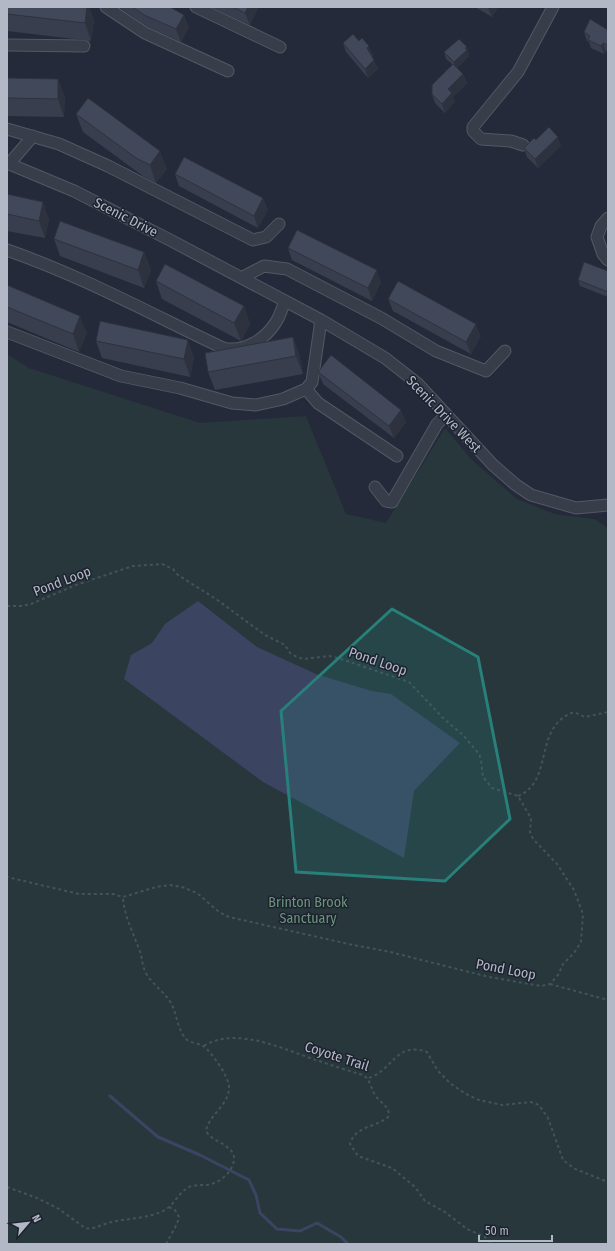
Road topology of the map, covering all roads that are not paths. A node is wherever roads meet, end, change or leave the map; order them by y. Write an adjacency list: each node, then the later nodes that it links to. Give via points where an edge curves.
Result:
1 (106, 7): 7 (street, via 145,33)
2 (196, 7): 6 (street)
3 (553, 7): 10 (street, via 518,72 473,127 473,131 481,139 511,141)
4 (7, 45): 5 (street)
5 (84, 46)
6 (280, 47)
7 (228, 71)
8 (7, 128): 9 (street)
9 (33, 136): 11 (street); 13 (street, via 59,144 108,166 253,240 266,237)
10 (523, 145)
11 (8, 163): 16 (street, Scenic Drive, via 74,191)
12 (608, 218): 15 (street, via 601,226 597,237)
13 (280, 224)
14 (7, 250): 17 (street, via 49,264 222,348 231,350 248,347 262,337 276,322)
15 (608, 260)
16 (242, 277): 17 (street, Scenic Drive West); 20 (street, via 264,266 287,269 381,318 436,351 486,371)
17 (285, 301): 18 (street, Scenic Drive West)
18 (321, 320): 21 (street, via 314,375); 22 (street, Scenic Drive West, via 385,358 417,383)
19 (7, 332): 21 (street, via 121,376 180,388 232,403 256,405 283,399)
20 (505, 350)
21 (306, 389): 23 (street, via 318,403)
22 (446, 415): 24 (street, via 437,424 392,502 386,501); 25 (street, Scenic Drive West, via 493,465 531,495 576,508)
23 (396, 456)
24 (375, 487)
25 (608, 505)

